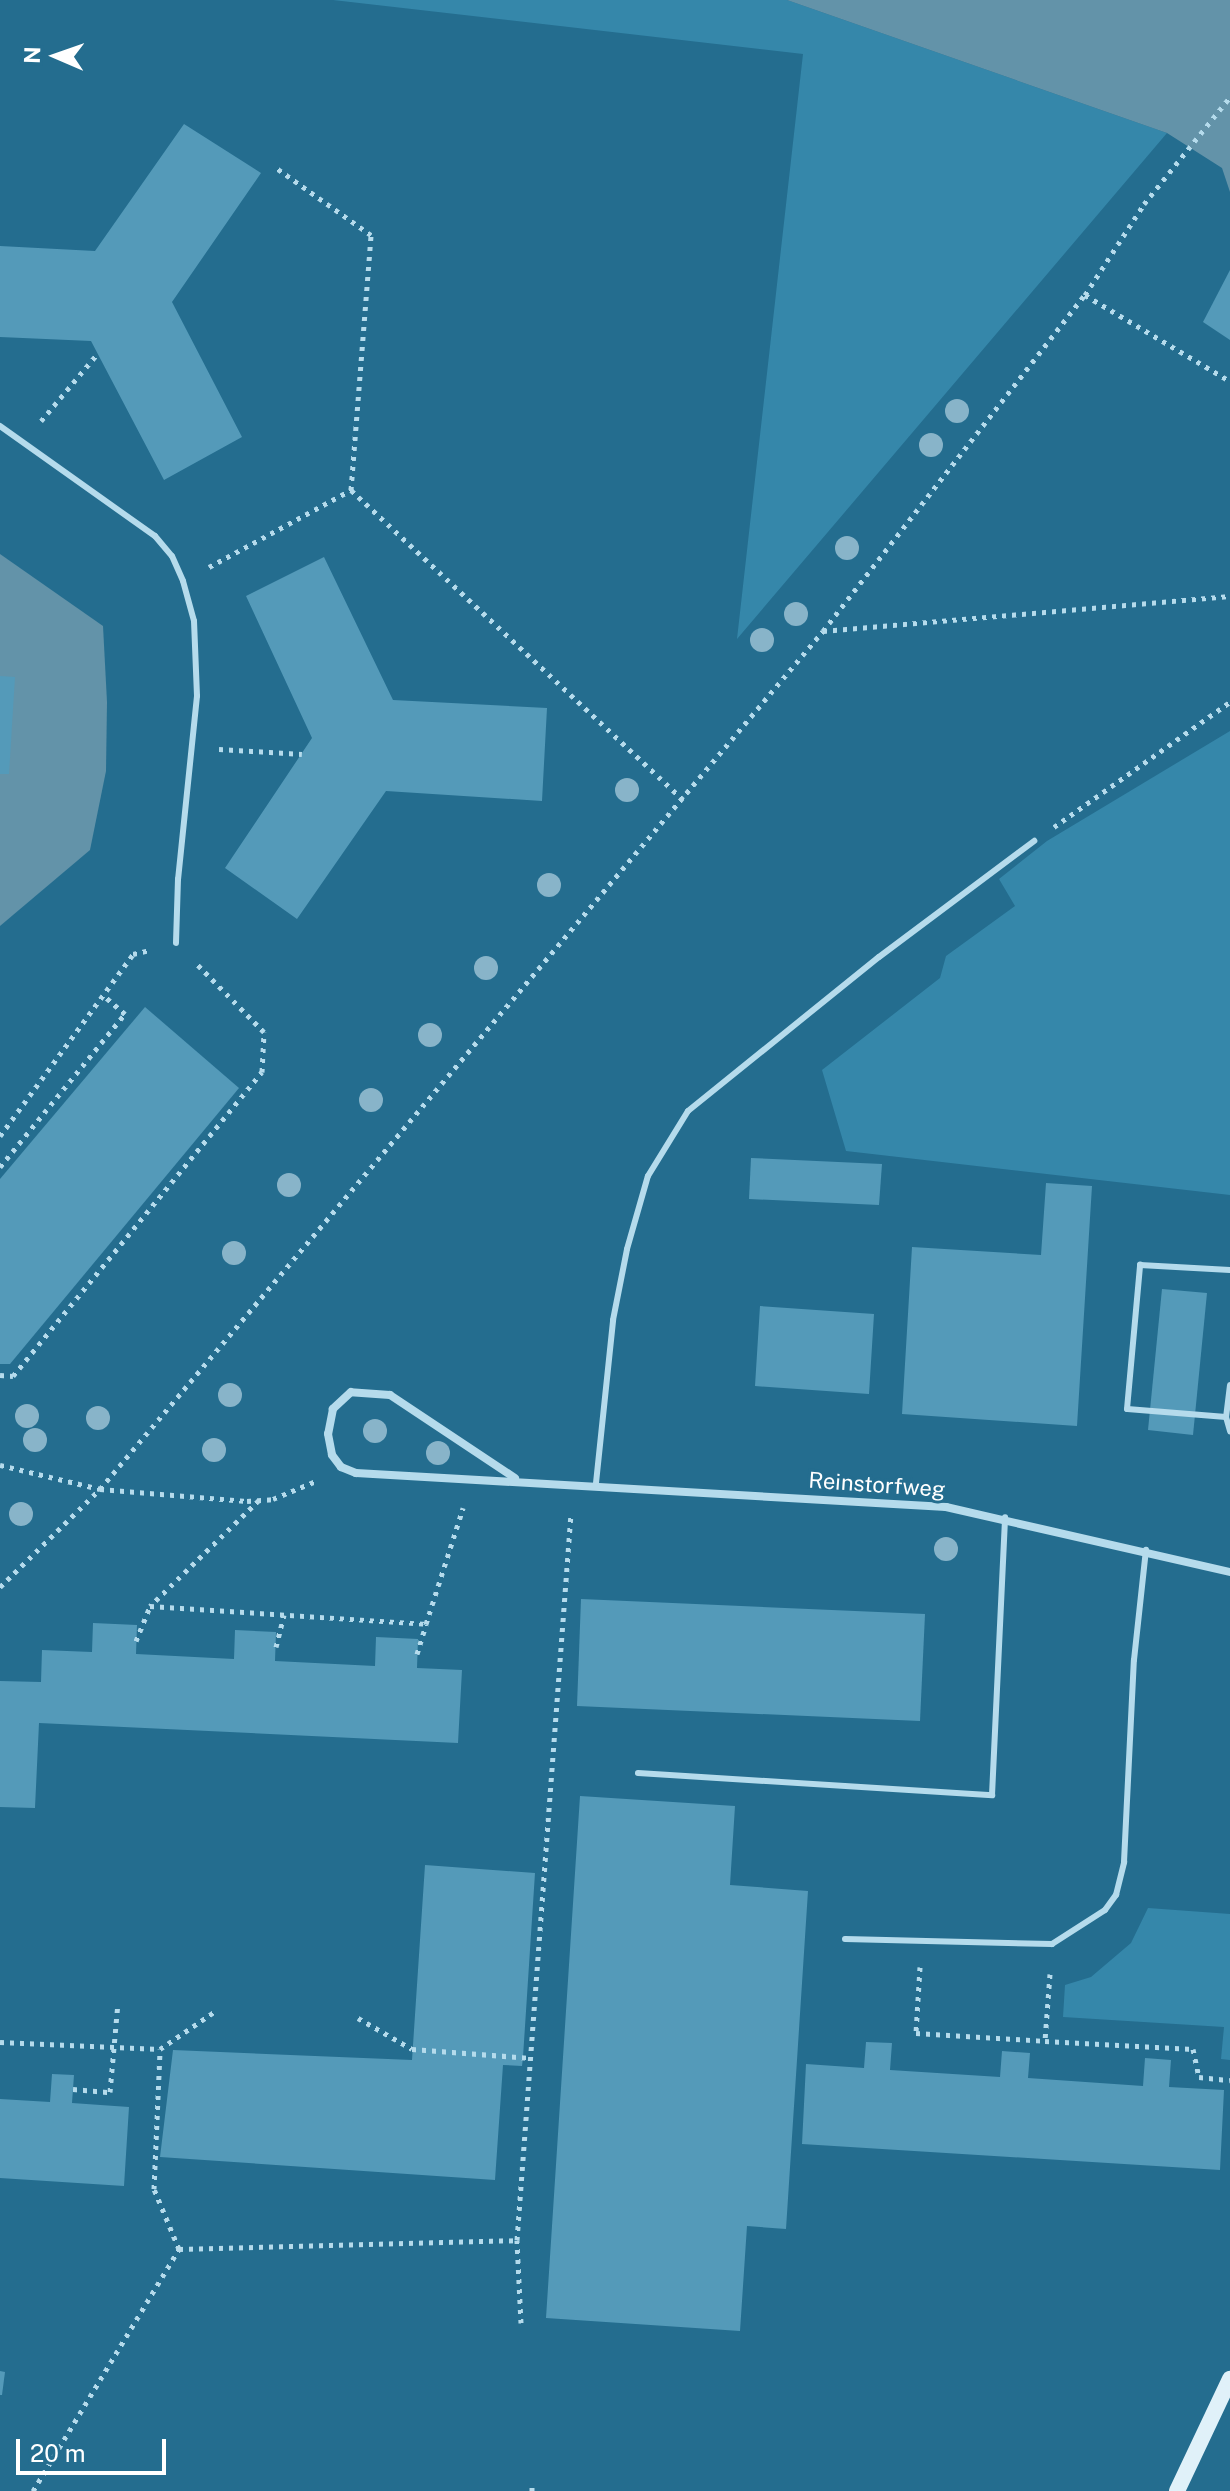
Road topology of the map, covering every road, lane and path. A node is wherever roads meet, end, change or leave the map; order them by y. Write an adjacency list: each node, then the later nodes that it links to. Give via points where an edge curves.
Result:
1 (1230, 97): 3 (path, via 1144,204)
2 (275, 167): 8 (path, via 371,235)
3 (1085, 295): 5 (path); 11 (path)
4 (98, 353): 7 (path)
5 (1230, 381)
6 (0, 426): 7 (lane)
7 (25, 440): 9 (lane, via 155,536)
8 (351, 490): 9 (path); 15 (path)
9 (183, 581): 13 (lane, via 195,636 197,696)
10 (1230, 596): 11 (path)
11 (823, 631): 15 (path)
12 (1230, 702): 16 (path)
13 (191, 748): 14 (path); 17 (lane)
14 (302, 754)
15 (683, 800): 32 (path)
16 (1034, 841): 31 (lane, via 688,1111 648,1176 627,1249 613,1320)
17 (176, 943): 18 (path, via 133,954); 22 (path, via 264,1032 262,1072 13,1376)
18 (104, 996): 19 (path); 20 (path, via 125,1014)
19 (0, 1136)
20 (0, 1167)
21 (1230, 1270): 24 (lane, via 1140,1265 1127,1409)
22 (0, 1375)
23 (1230, 1385): 24 (lane)
24 (1226, 1417): 25 (lane)
25 (1230, 1431)
26 (0, 1465): 32 (path)
27 (341, 1467): 28 (street, Reinstorfweg, via 356,1473); 29 (street, via 329,1446 333,1409 341,1398 364,1389 390,1395); 33 (path, via 300,1490)
28 (473, 1477): 29 (street, Reinstorfweg); 40 (path)
29 (515, 1478): 30 (street, Reinstorfweg)
30 (573, 1481): 31 (street, Reinstorfweg); 55 (path)
31 (596, 1483): 34 (street, Reinstorfweg, via 946,1507)
32 (100, 1489): 33 (path); 37 (path)
33 (259, 1500): 38 (path)
34 (1005, 1517): 35 (street, Reinstorfweg); 44 (lane, via 992,1795)
35 (1146, 1550): 36 (street, Reinstorfweg); 47 (lane, via 1122,1878 1105,1910)
36 (1230, 1572)
37 (0, 1587)
38 (150, 1606): 39 (path); 41 (path)
39 (284, 1615): 40 (path); 42 (path)
40 (426, 1624): 43 (path)
41 (136, 1641)
42 (276, 1647)
43 (417, 1654)
44 (638, 1773)
45 (845, 1939): 46 (lane)
46 (922, 1942): 47 (lane); 51 (path, via 916,2033)
47 (1052, 1944): 51 (path)
48 (118, 2003): 53 (path)
49 (214, 2012): 54 (path)
50 (358, 2018): 55 (path, via 412,2049)
51 (1045, 2041): 56 (path, via 1193,2049 1199,2077)
52 (0, 2042): 53 (path)
53 (113, 2047): 54 (path); 57 (path, via 110,2092)
54 (160, 2049): 59 (path, via 154,2189)
55 (531, 2058): 58 (path)
56 (1230, 2080)
57 (73, 2089)
58 (517, 2240): 59 (path); 60 (path)
59 (179, 2249): 62 (path)
60 (521, 2323)
61 (1230, 2379): 63 (main road)
62 (33, 2491)
63 (1177, 2491)

